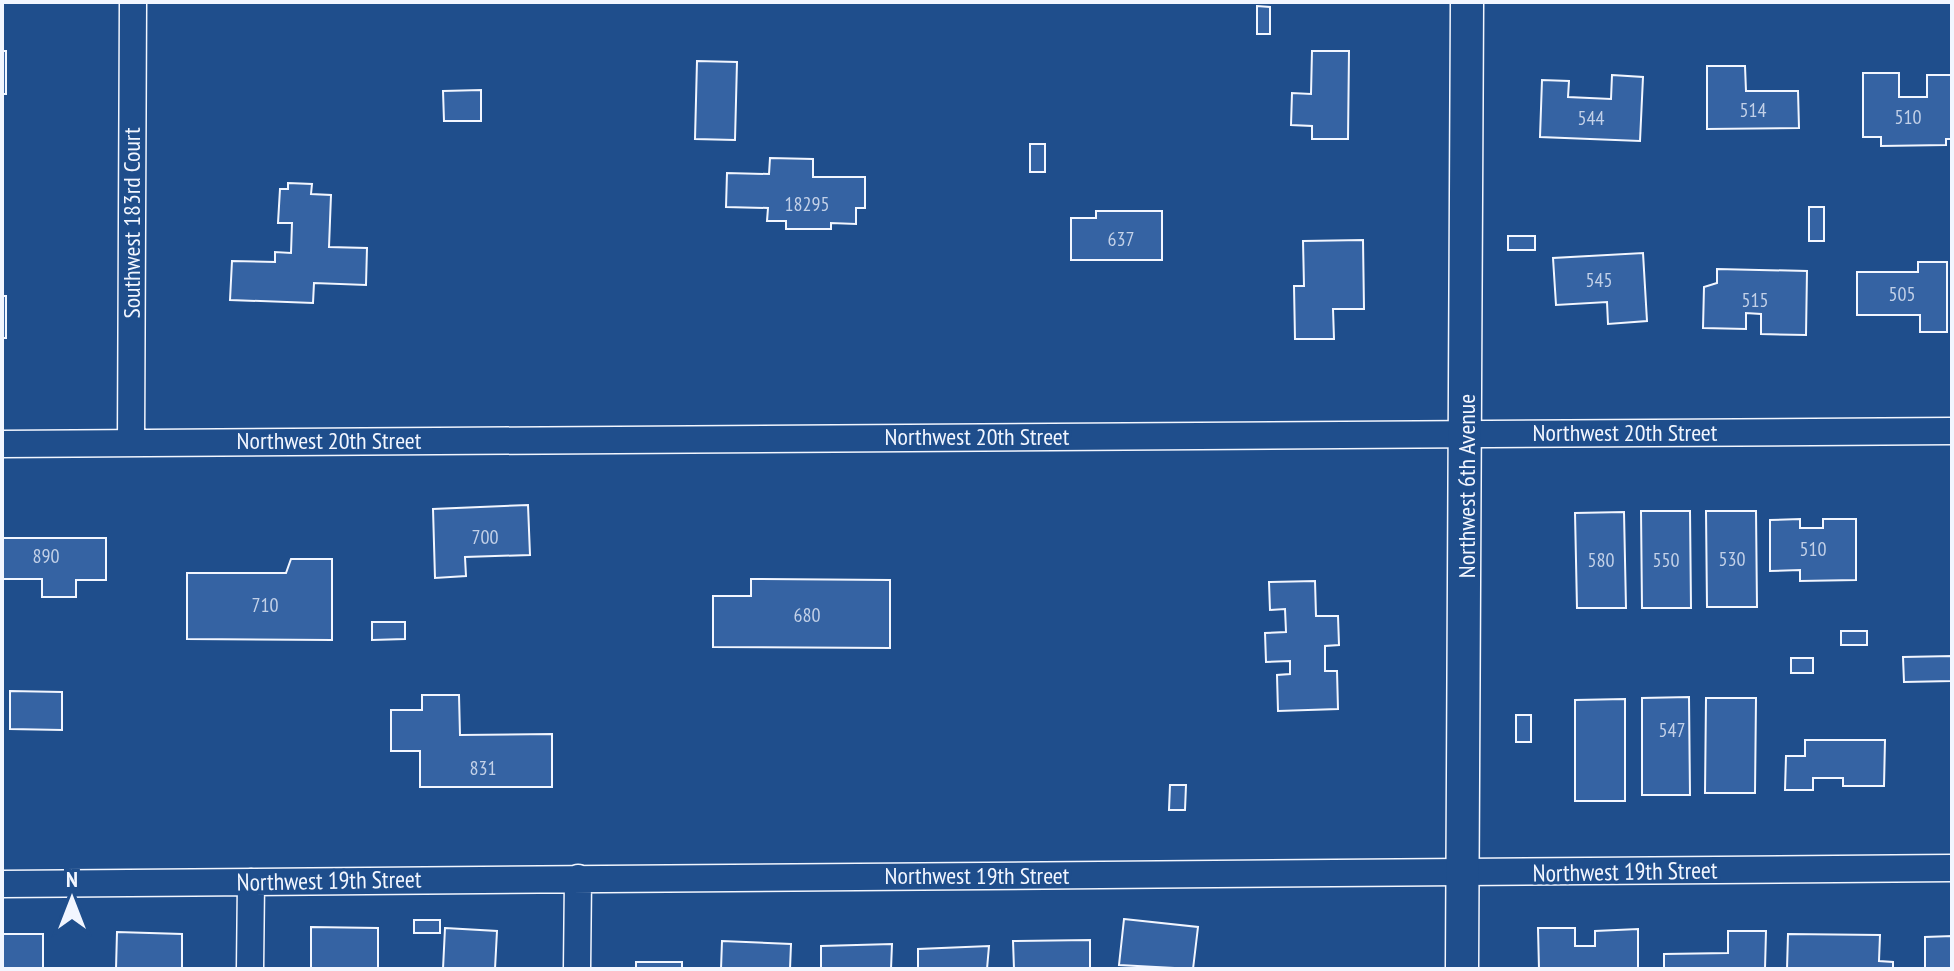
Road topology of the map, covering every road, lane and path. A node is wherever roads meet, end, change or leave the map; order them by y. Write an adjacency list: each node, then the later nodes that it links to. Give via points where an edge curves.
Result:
1 (133, 2): 5 (street, Southwest 183rd Court)
2 (1467, 2): 4 (street, Northwest 6th Avenue)
3 (1952, 431): 4 (street, Northwest 20th Street)
4 (1468, 433): 5 (street, Northwest 20th Street); 8 (street, Northwest 6th Avenue)
5 (131, 443): 6 (street, Northwest 20th Street)
6 (2, 444)
7 (1952, 868): 8 (street, Northwest 19th Street)
8 (1463, 874): 9 (street, Northwest 19th Street); 14 (street, Northwest 6th Avenue)
9 (578, 878): 10 (street, Northwest 19th Street); 13 (street)
10 (251, 882): 11 (street, Northwest 19th Street); 12 (street)
11 (2, 884)
12 (250, 969)
13 (577, 969)
14 (1462, 969)

